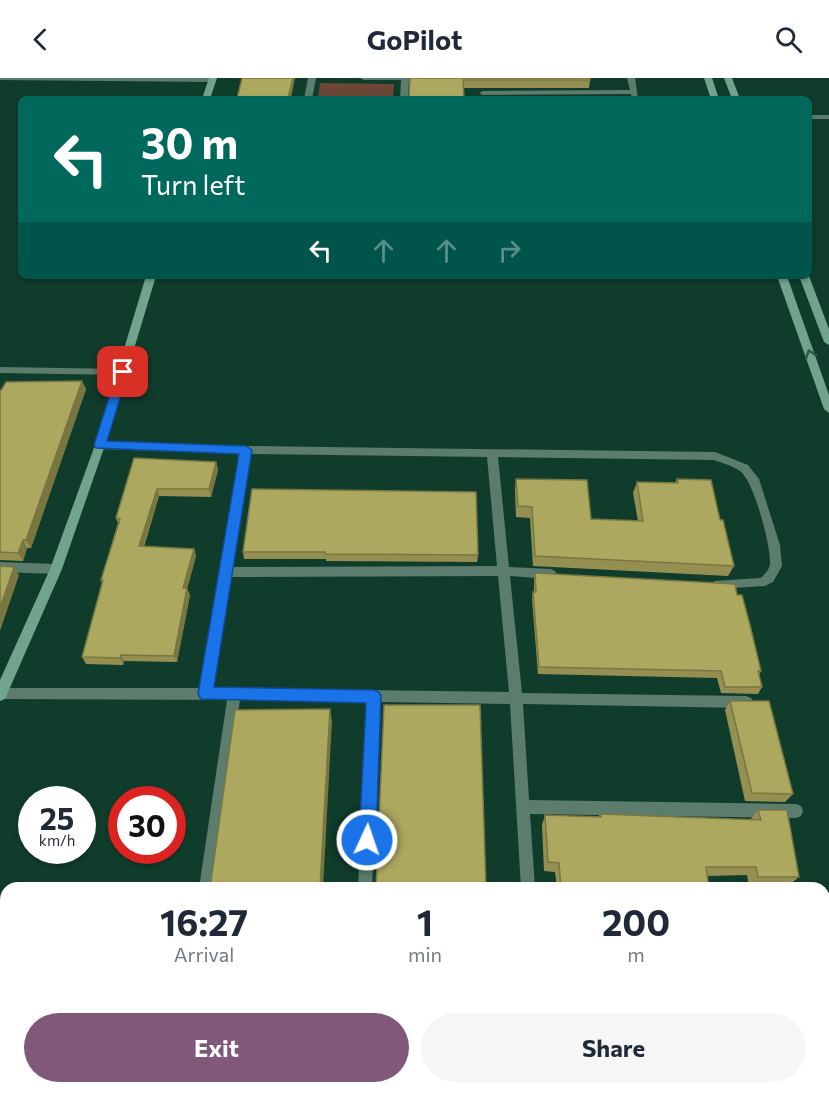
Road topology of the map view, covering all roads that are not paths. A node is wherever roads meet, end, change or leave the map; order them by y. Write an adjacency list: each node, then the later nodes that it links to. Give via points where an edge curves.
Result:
1 (0, 78): 2 (street)
2 (41, 78): 10 (street)
3 (312, 78): 13 (street)
4 (364, 78): 5 (street)
5 (405, 78): 6 (street); 14 (street)
6 (416, 78)
7 (630, 78): 15 (street)
8 (708, 78): 16 (street)
9 (728, 78): 17 (street)
10 (212, 79): 12 (street)
11 (483, 93): 15 (street)
12 (207, 96)
13 (309, 96)
14 (404, 96)
15 (635, 96)
16 (714, 96)
17 (735, 96)
18 (812, 117): 19 (street)
19 (829, 117)
20 (150, 279): 24 (street)
21 (783, 279): 26 (street, one-way to 21)
22 (805, 279): 23 (street)
23 (829, 342)
24 (123, 372): 25 (street); 27 (street)
25 (6, 373)
26 (829, 409)
27 (100, 445): 28 (street); 31 (street)
28 (246, 450): 29 (street); 33 (street)
29 (492, 453): 32 (street); 35 (street, via 715,456 744,468 755,482 774,545 776,566 769,579 761,583)
30 (0, 567): 31 (street)
31 (56, 570): 36 (street)
32 (503, 571): 33 (street); 34 (street); 40 (street)
33 (226, 572): 37 (street)
34 (561, 575)
35 (710, 583)
36 (0, 694): 37 (street)
37 (206, 694): 38 (street)
38 (234, 694): 39 (street); 44 (street)
39 (374, 696): 40 (street); 45 (street)
40 (516, 698): 41 (street); 42 (street)
41 (765, 702)
42 (524, 807): 43 (street); 46 (street)
43 (796, 811)
44 (207, 882)
45 (365, 882)
46 (528, 882)

